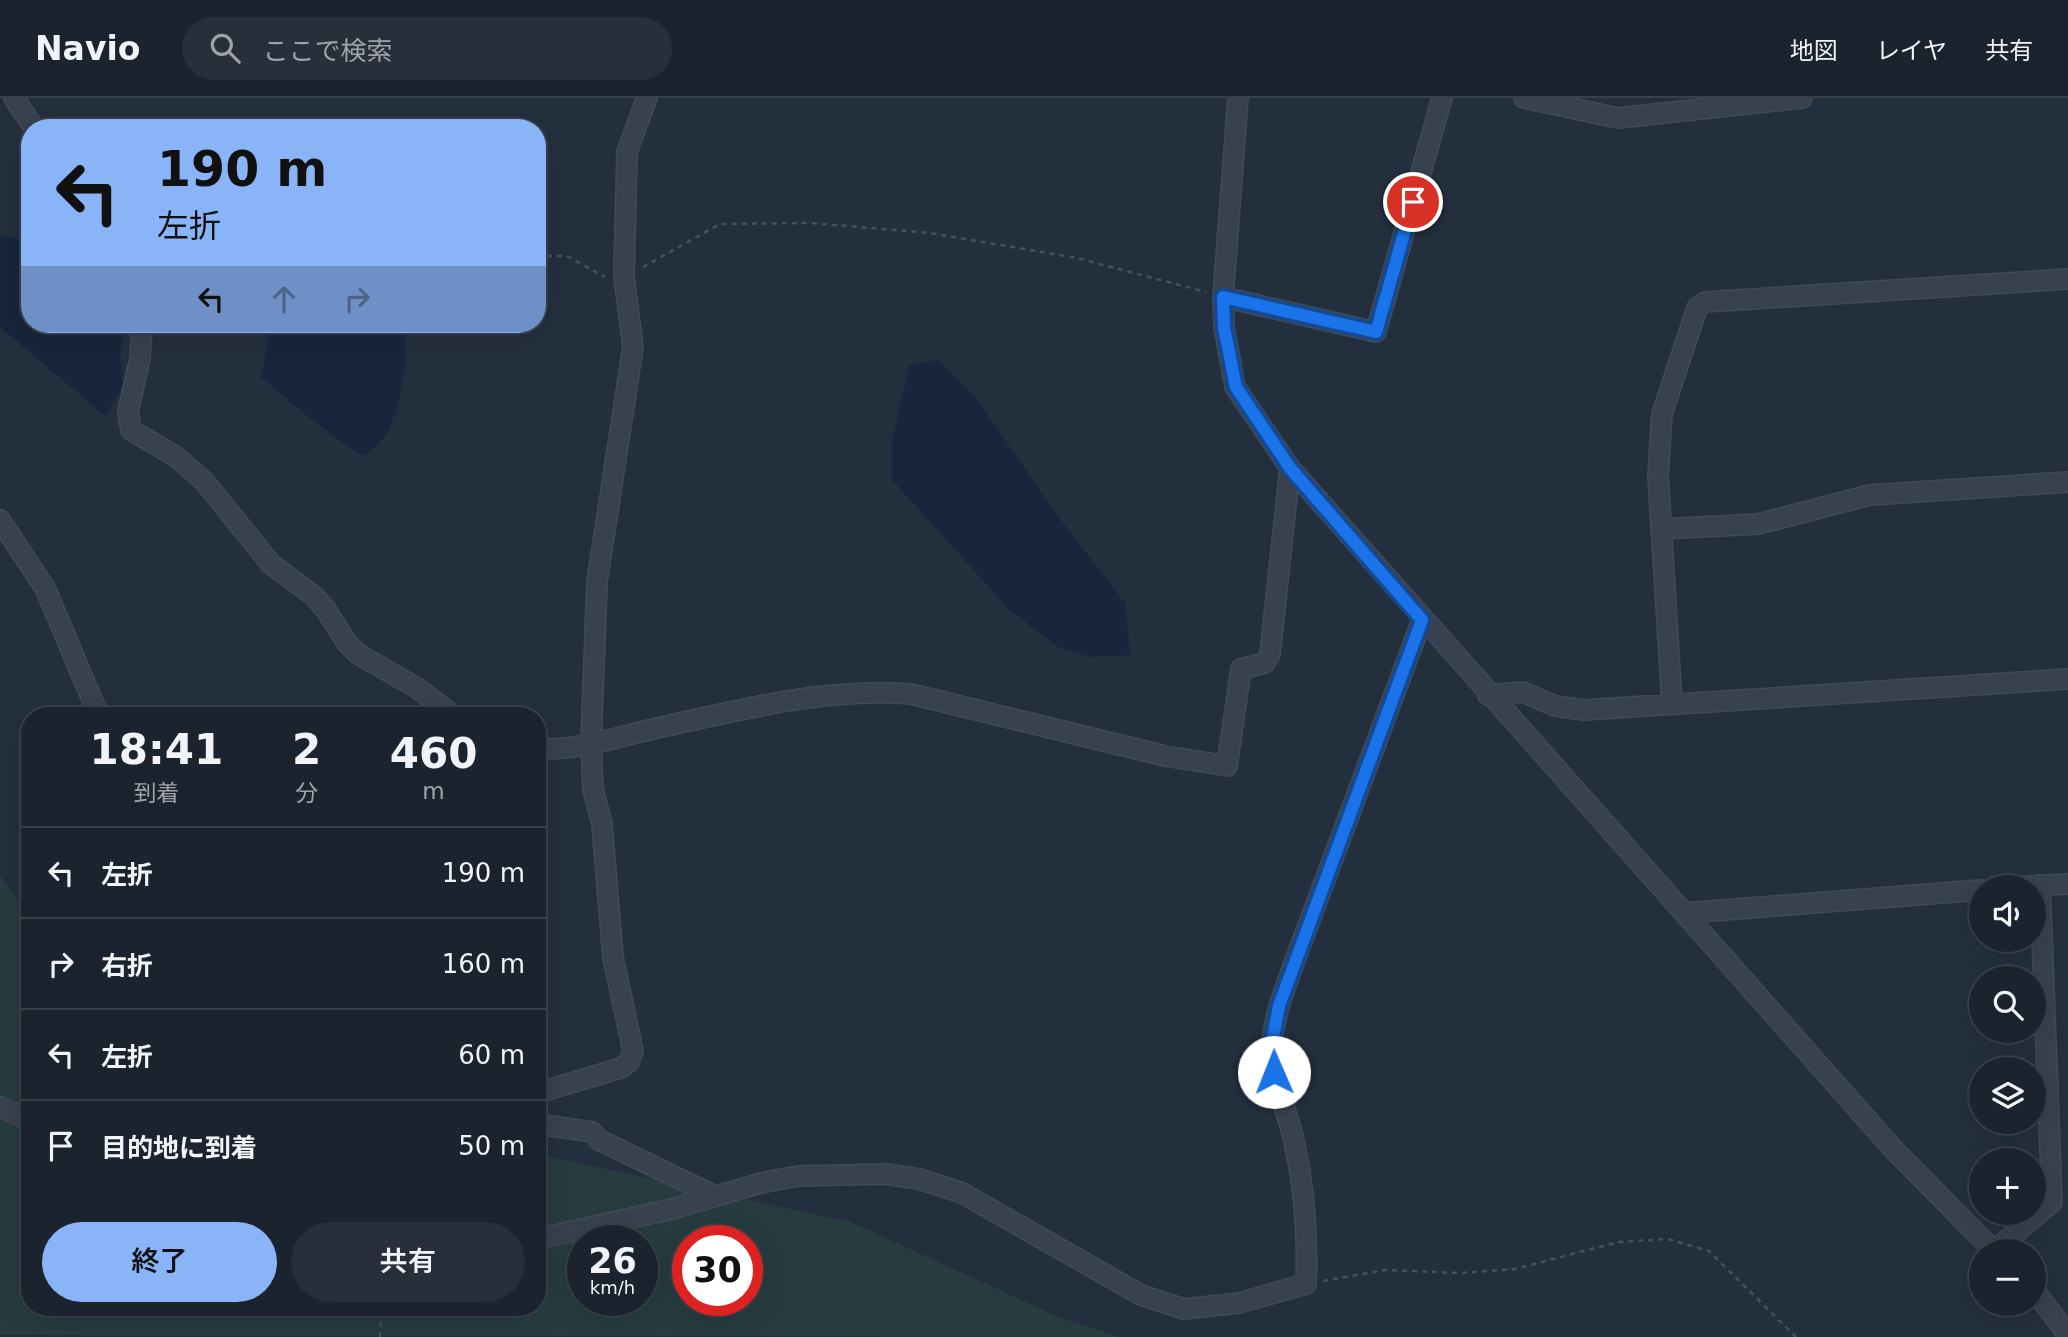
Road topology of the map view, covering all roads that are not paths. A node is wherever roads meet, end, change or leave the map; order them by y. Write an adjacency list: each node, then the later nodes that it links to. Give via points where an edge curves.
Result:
1 (14, 98): 9 (street)
2 (647, 98): 23 (street, via 627,152 624,277 633,347 597,582)
3 (1238, 98): 11 (street)
4 (1442, 98): 11 (street, via 1376,332)
5 (1524, 98): 8 (street, via 1618,118)
6 (1648, 98): 8 (street)
7 (1802, 98): 8 (street)
8 (1639, 116)
9 (28, 119)
10 (2068, 279): 16 (street, via 1705,302 1696,308 1662,414)
11 (1223, 297): 13 (street, via 1236,387)
12 (141, 333): 22 (street, via 128,412 131,430 175,456 204,481 271,564 320,603 358,654)
13 (1290, 468): 17 (street); 23 (street, via 1270,654 1265,663 1241,669 1227,766 1165,756 911,694 871,690 741,710)
14 (2068, 482): 16 (street, via 1870,495 1758,524)
15 (0, 520): 21 (street, via 45,588)
16 (1661, 529): 20 (street)
17 (1422, 620): 19 (street); 34 (street, via 1297,954 1272,1043 1274,1072 1294,1139 1305,1199 1309,1230 1306,1284 1239,1303 1184,1309 1142,1295 962,1193 886,1174 797,1176)
18 (2068, 679): 20 (street)
19 (1488, 695): 20 (street, via 1523,692 1555,706 1584,710); 28 (street)
20 (1672, 704)
21 (95, 707)
22 (442, 707)
23 (590, 743): 24 (street); 30 (street, via 593,789 603,824 613,957 633,1051 621,1068)
24 (546, 747)
25 (2068, 884): 26 (street)
26 (2046, 885)
27 (1969, 891): 28 (street)
28 (1685, 913): 36 (street, via 1895,1151)
29 (2043, 952): 37 (street, via 2052,1202)
30 (546, 1090)
31 (0, 1107): 32 (street)
32 (21, 1116)
33 (546, 1125): 34 (street, via 592,1132 631,1157)
34 (715, 1196): 35 (street)
35 (546, 1237)
36 (1982, 1239)
37 (2008, 1239)
38 (2046, 1306): 39 (street)
39 (2068, 1335)

